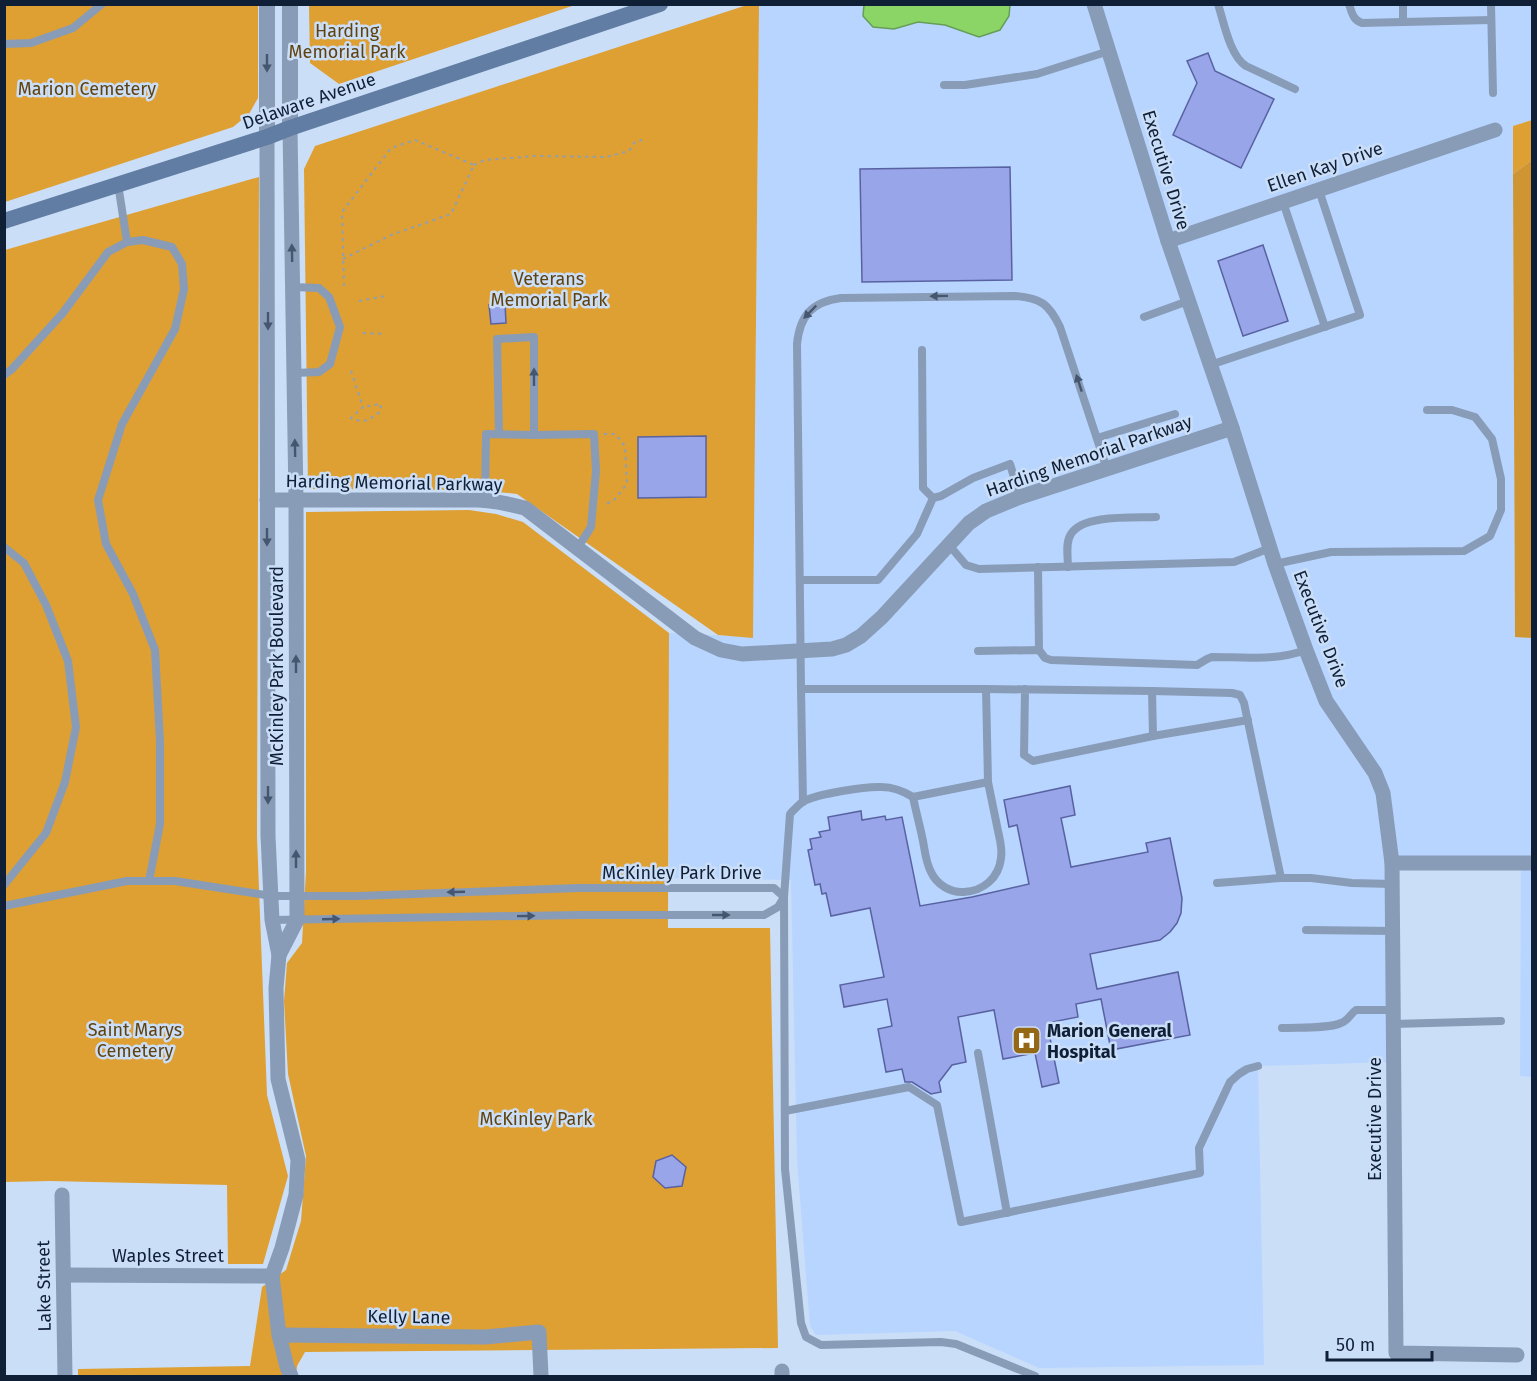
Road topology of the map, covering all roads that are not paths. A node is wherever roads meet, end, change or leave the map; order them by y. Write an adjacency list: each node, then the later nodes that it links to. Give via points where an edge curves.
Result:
1 (102, 4): 12 (lane, via 73,28 31,43)
2 (267, 4): 19 (street, one-way to 19)
3 (290, 4): 17 (street)
4 (660, 4): 17 (main road, Delaware Avenue)
5 (1094, 4): 13 (street, Executive Drive)
6 (1218, 4): 15 (lane, via 1239,62)
7 (1349, 4): 11 (lane, via 1353,17 1362,23)
8 (1403, 4): 11 (lane)
9 (1491, 4): 10 (lane)
10 (1491, 20): 11 (lane); 16 (lane)
11 (1403, 22)
12 (4, 44)
13 (1108, 51): 14 (lane, via 1037,74); 25 (street, Executive Drive)
14 (944, 85)
15 (1295, 89)
16 (1493, 93)
17 (290, 128): 19 (main road, Delaware Avenue); 26 (street, McKinley Park Boulevard, one-way to 17)
18 (1495, 130): 21 (street, Ellen Kay Drive)
19 (267, 137): 20 (main road, Delaware Avenue); 34 (street, McKinley Park Boulevard, one-way to 34)
20 (118, 184): 23 (main road, Delaware Avenue); 24 (lane)
21 (1319, 190): 22 (street, Ellen Kay Drive); 29 (lane, via 1360,315)
22 (1283, 202): 25 (street, Ellen Kay Drive); 29 (lane)
23 (4, 221)
24 (128, 242): 33 (lane, via 108,252 62,314); 72 (lane, via 143,240 171,247 182,264 184,289 175,329 122,424 98,500 106,543 133,594 155,650 160,824)
25 (1168, 242): 27 (street, Executive Drive)
26 (293, 287): 32 (street, McKinley Park Boulevard); 32 (lane, via 319,288 329,297 340,327 330,364 319,372)
27 (1188, 301): 28 (lane); 31 (street, Executive Drive)
28 (1144, 317)
29 (1325, 327): 31 (lane)
30 (922, 350): 43 (lane, via 923,488)
31 (1210, 365): 37 (street, Executive Drive)
32 (294, 373): 34 (street); 45 (street, McKinley Park Boulevard, one-way to 32)
33 (4, 375)
34 (267, 375): 44 (street, McKinley Park Boulevard)
35 (1427, 410): 52 (lane, via 1452,410 1475,417 1492,439 1501,478 1501,510 1490,536 1464,551 1331,552)
36 (1175, 414): 40 (lane)
37 (1232, 428): 41 (street, Harding Memorial Parkway); 50 (street, Executive Drive)
38 (499, 434): 39 (lane); 39 (lane, one-way to 38, via 534,337 497,339); 46 (lane, via 486,434)
39 (534, 435): 51 (lane, via 594,434 596,471 591,527)
40 (1097, 438): 41 (lane); 55 (lane, one-way to 55, via 1060,327 1043,302 1015,296 827,300 814,307 798,329)
41 (1107, 469): 42 (street, Harding Memorial Parkway)
42 (1020, 497): 43 (lane, via 1010,464); 48 (street, Harding Memorial Parkway, via 986,511)
43 (933, 498): 55 (lane, via 917,534 878,580)
44 (267, 500): 45 (street, Harding Memorial Parkway); 76 (street, McKinley Park Boulevard, one-way to 76, via 268,836)
45 (296, 500): 46 (street, Harding Memorial Parkway); 77 (street, McKinley Park Boulevard, one-way to 45)
46 (486, 500): 51 (street, Harding Memorial Parkway, via 525,508)
47 (1156, 517): 54 (lane, via 1083,523 1069,536)
48 (949, 545): 53 (lane, via 966,565 979,569); 58 (street, Harding Memorial Parkway, via 861,636 832,649)
49 (4, 547): 75 (lane, via 24,563 69,661 76,727 65,782 46,833)
50 (1270, 548): 52 (street, Executive Drive); 54 (lane, via 1234,562)
51 (578, 549): 58 (street, Harding Memorial Parkway, via 694,638 709,645 742,654)
52 (1275, 564): 57 (street, Executive Drive)
53 (1038, 567): 54 (lane); 56 (lane)
54 (1068, 567)
55 (800, 580): 58 (lane)
56 (1039, 650): 57 (lane, via 1051,660 1197,665 1212,657 1281,657); 59 (lane)
57 (1306, 650): 69 (street, Executive Drive, via 1326,701 1379,783)
58 (802, 651): 60 (lane)
59 (978, 651)
60 (801, 689): 61 (lane); 68 (lane)
61 (986, 689): 62 (lane); 66 (lane)
62 (1025, 689): 63 (lane); 65 (lane, via 1024,755 1033,761)
63 (1152, 691): 64 (lane, via 1240,695); 65 (lane)
64 (1248, 720): 65 (lane); 71 (lane)
65 (1153, 736)
66 (988, 782): 67 (lane); 67 (lane, via 1002,857 993,879 972,891 948,889 931,873)
67 (914, 796): 68 (lane, via 882,786)
68 (803, 801): 78 (lane, via 790,814)
69 (1392, 863): 70 (street); 74 (street, Executive Drive)
70 (1533, 863)
71 (1281, 878): 73 (lane); 74 (lane)
72 (150, 881): 76 (lane, McKinley Park Drive, via 175,881); 79 (lane, McKinley Park Drive, via 127,881)
73 (1217, 883)
74 (1392, 884): 83 (street, Executive Drive)
75 (4, 885)
76 (272, 896): 77 (lane, McKinley Park Drive); 80 (street, McKinley Park Boulevard)
77 (296, 896): 78 (lane, McKinley Park Drive, one-way to 77, via 774,888 579,888); 81 (street, McKinley Park Boulevard)
78 (784, 897): 81 (lane, McKinley Park Drive, one-way to 78, via 764,915 778,907); 90 (lane)
79 (4, 906)
80 (272, 920): 81 (lane, McKinley Park Drive); 84 (street, McKinley Park Boulevard)
81 (297, 920): 84 (street, McKinley Park Boulevard)
82 (1306, 930): 83 (lane)
83 (1393, 931): 85 (street, Executive Drive)
84 (279, 955): 94 (street, McKinley Park Boulevard, via 278,1079 298,1160 296,1195)
85 (1394, 1017): 86 (lane); 87 (lane, via 1356,1010 1347,1020 1331,1026); 96 (street, Executive Drive, via 1396,1353)
86 (1501, 1021)
87 (1282, 1028)
88 (978, 1053): 92 (lane)
89 (1258, 1066): 92 (lane, via 1230,1082 1199,1148 1200,1173)
90 (785, 1112): 92 (lane, via 909,1087 937,1105 962,1222); 100 (lane, via 785,1169 801,1323 807,1337 821,1345 956,1344)
91 (62, 1195): 93 (street, Lake Street)
92 (1007, 1213)
93 (64, 1275): 94 (street, Waples Street); 97 (street, Lake Street)
94 (272, 1276): 95 (street, McKinley Park Boulevard)
95 (279, 1335): 98 (street, McKinley Park Boulevard); 99 (street, Kelly Lane, via 485,1338 539,1332)
96 (1517, 1355)
97 (65, 1377)
98 (291, 1377)
99 (541, 1377)
100 (1035, 1377)

